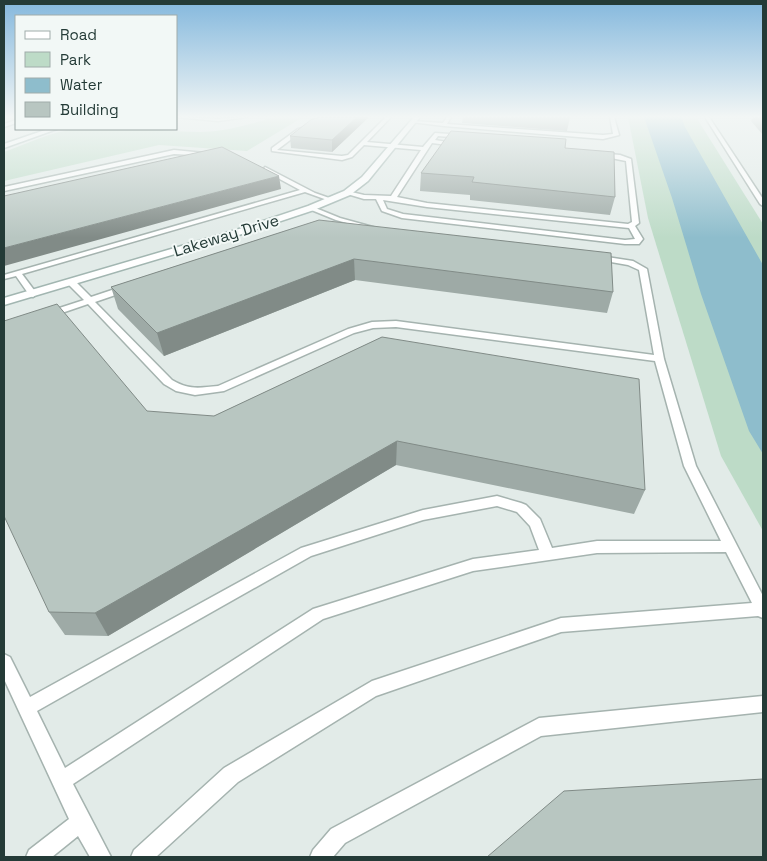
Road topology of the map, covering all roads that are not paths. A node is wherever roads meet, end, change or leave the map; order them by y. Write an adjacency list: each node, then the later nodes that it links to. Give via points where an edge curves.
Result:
1 (150, 157): 7 (lane)
2 (384, 157): 9 (street, Lakeway Drive)
3 (419, 157): 11 (lane)
4 (621, 157): 15 (lane, via 629,160 636,223)
5 (733, 157): 13 (lane)
6 (256, 164): 8 (lane)
7 (4, 189)
8 (307, 190): 12 (lane); 18 (lane)
9 (347, 193): 10 (lane); 12 (street, Lakeway Drive)
10 (379, 198): 11 (lane); 15 (lane, via 384,210 402,216 636,242 640,239)
11 (393, 198): 15 (lane, via 427,205)
12 (332, 200): 14 (street, Lakeway Drive)
13 (763, 204)
14 (311, 208): 16 (lane, via 333,221); 20 (street, Lakeway Drive)
15 (631, 225)
16 (386, 231)
17 (584, 256): 26 (lane, via 614,260 643,269)
18 (18, 274): 19 (lane); 22 (lane)
19 (4, 277)
20 (71, 282): 22 (street, Lakeway Drive); 23 (lane)
21 (135, 286): 23 (lane)
22 (33, 294): 24 (street, Lakeway Drive)
23 (90, 301): 25 (lane); 26 (lane, via 168,382 195,392 220,389 351,331 372,325 396,324)
24 (4, 302)
25 (38, 318)
26 (659, 359): 27 (lane, via 690,466)
27 (730, 546): 28 (lane, via 597,547); 29 (lane)
28 (548, 554): 32 (lane, via 535,523 521,508 497,501 423,515 306,552); 33 (lane, via 473,564 318,614)
29 (763, 610): 37 (lane, via 561,625 372,689 231,775)
30 (4, 662): 32 (lane)
31 (763, 704): 38 (lane, via 539,727 338,836)
32 (26, 708): 33 (lane)
33 (61, 781): 34 (lane)
34 (80, 822): 35 (lane); 36 (lane)
35 (36, 857)
36 (101, 857)
37 (140, 857)
38 (320, 857)

